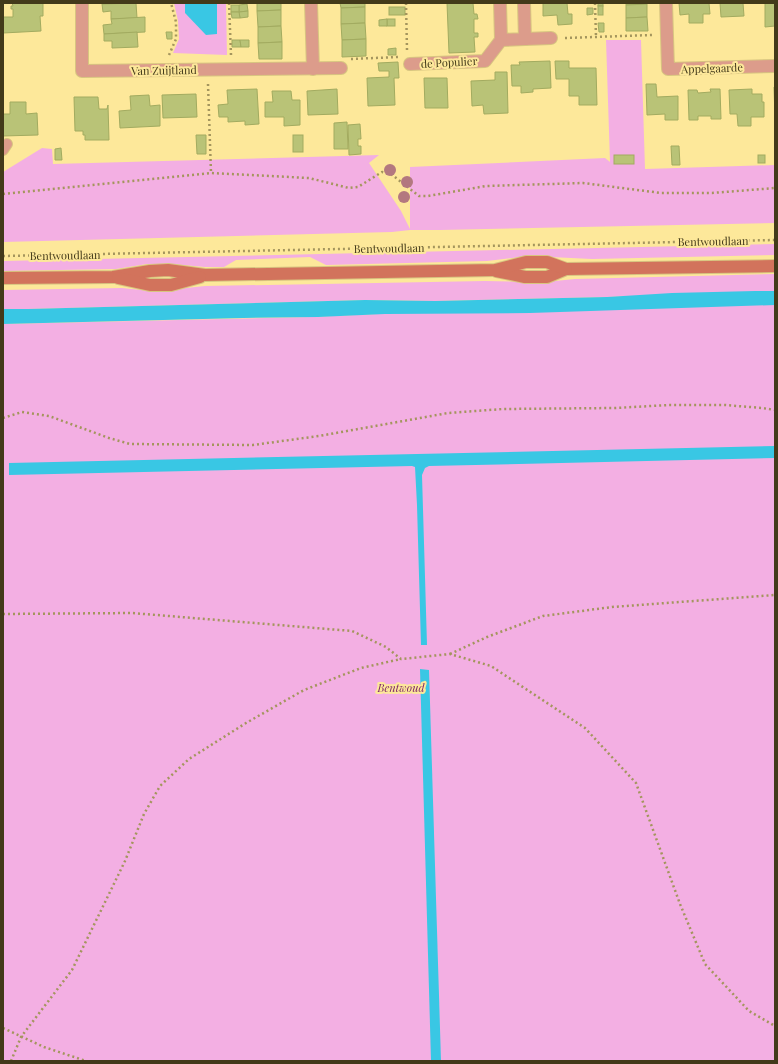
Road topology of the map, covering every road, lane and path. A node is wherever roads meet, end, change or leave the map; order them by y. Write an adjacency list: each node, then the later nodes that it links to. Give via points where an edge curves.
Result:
1 (82, 3): 21 (street, Van Zuijtland, via 82,71)
2 (171, 3): 21 (path, via 176,22 176,39)
3 (228, 3): 23 (path)
4 (311, 3): 20 (street)
5 (406, 3): 15 (path)
6 (500, 3): 14 (street)
7 (524, 3): 13 (street)
8 (595, 3): 11 (path)
9 (666, 3): 10 (street, Appelgaarde)
10 (667, 35): 11 (path); 18 (street, Appelgaarde, via 668,69)
11 (596, 37): 12 (path)
12 (551, 38): 13 (street)
13 (525, 39): 14 (street)
14 (501, 40): 17 (street, de Populier, via 485,61)
15 (408, 52)
16 (400, 53): 19 (path, via 400,57 345,59)
17 (410, 64)
18 (775, 66)
19 (341, 68): 20 (street, Van Zuijtland)
20 (313, 69): 23 (street, Van Zuijtland)
21 (163, 70): 22 (street, Van Zuijtland)
22 (207, 70): 23 (street, Van Zuijtland); 24 (path)
23 (231, 70)
24 (211, 173): 25 (path, via 309,178 349,188 358,187 382,172 391,174 419,196 486,186 583,183 661,193 712,193); 26 (path)
25 (775, 188)
26 (3, 194)
27 (775, 240): 28 (path, Bentwoudlaan)
28 (3, 256)
29 (775, 266): 30 (main road, Bentwoudlaan, via 566,269 547,277 525,277 495,270 205,275 168,270 114,277)
30 (3, 278)
31 (775, 410): 32 (path, via 724,405 669,404 615,408 503,409 448,414 253,445 130,444 49,416 22,412)
32 (3, 418)
33 (775, 594): 35 (path, via 612,606 543,616)
34 (3, 614): 36 (path, via 132,613 352,631 386,647)
35 (450, 654): 36 (path); 37 (path, via 491,666 585,728 636,783 705,964 749,1011)
36 (401, 659): 39 (path, via 361,668 304,690 189,759 160,786 144,814 125,861 72,970)
37 (775, 1026)
38 (3, 1028): 39 (path)
39 (21, 1037): 40 (path); 41 (path)
40 (10, 1061)
41 (86, 1061)

